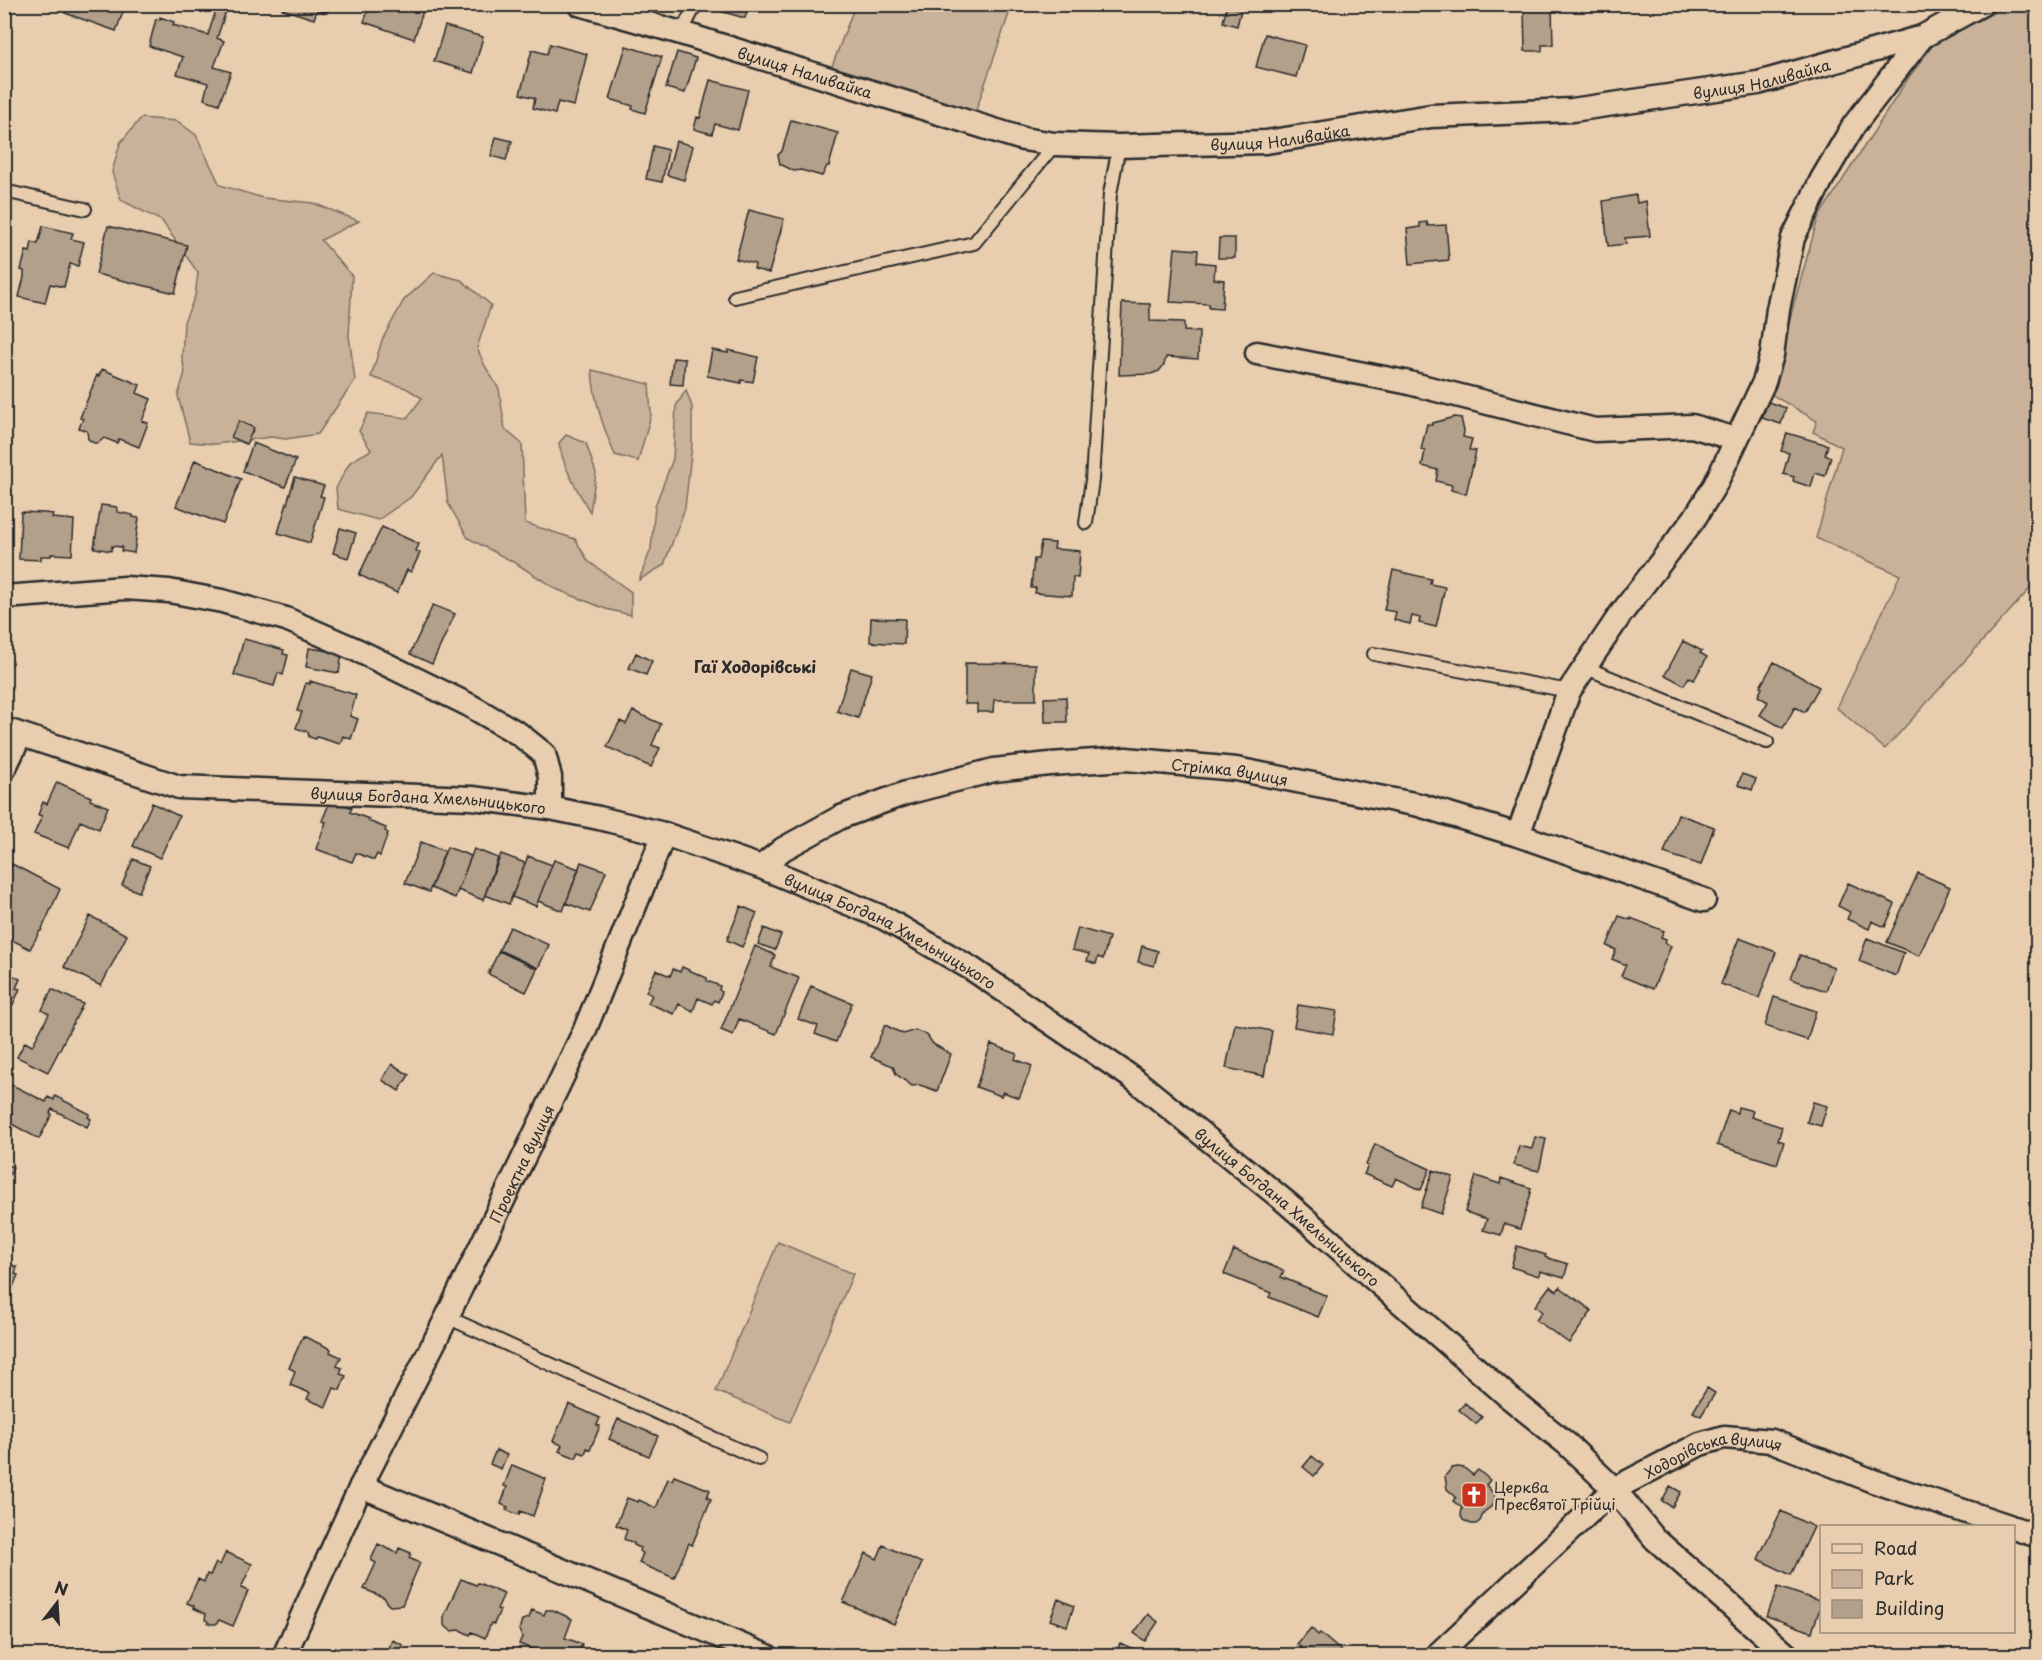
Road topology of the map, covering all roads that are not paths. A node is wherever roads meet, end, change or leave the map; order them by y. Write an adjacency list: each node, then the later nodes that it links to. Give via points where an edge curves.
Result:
1 (579, 4): 4 (street, вулиця Наливайка)
2 (696, 4): 4 (lane)
3 (1982, 4): 5 (street, вулиця Наливайка)
4 (681, 33): 6 (street, вулиця Наливайка, via 1023,139)
5 (1923, 37): 7 (street, вулиця Наливайка, via 1758,83 1572,110 1431,116 1266,142); 12 (street, via 1854,124 1793,238 1764,382)
6 (1055, 144): 7 (street, вулиця Наливайка); 10 (lane, via 974,243)
7 (1119, 146): 13 (lane, via 1110,194)
8 (4, 191): 9 (lane)
9 (85, 208)
10 (735, 297)
11 (1257, 352): 12 (street, via 1405,382 1595,430 1692,426)
12 (1735, 440): 16 (street, via 1694,519)
13 (1086, 523)
14 (4, 597): 21 (street, via 125,588 169,591 286,619 469,705 519,734 544,754 550,777)
15 (1374, 654): 17 (lane)
16 (1584, 667): 17 (street); 19 (lane)
17 (1569, 691): 23 (street)
18 (12, 732): 20 (street); 21 (street, вулиця Богдана Хмельницького, via 178,787 452,797)
19 (1767, 742)
20 (4, 770)
21 (550, 808): 22 (street, вулиця Богдана Хмельницького)
22 (664, 834): 24 (street, вулиця Богдана Хмельницького); 26 (street, Проектна вулиця, via 584,1032)
23 (1518, 835): 24 (street, Стрімка вулиця, via 1419,805 1236,769 1126,759 993,770 906,793 842,817 783,849); 25 (street, Стрімка вулиця)
24 (761, 867): 29 (street, вулиця Богдана Хмельницького, via 884,918 972,969 1134,1079 1287,1203 1492,1383 1568,1444)
25 (1704, 900)
26 (447, 1317): 27 (lane); 28 (street, Проектна вулиця)
27 (759, 1459)
28 (361, 1486): 33 (street, Проектна вулиця); 34 (street)
29 (1614, 1489): 30 (street, Ходорівська вулиця, via 1700,1444 1724,1437 1772,1441); 35 (street, Ходорівська вулиця); 36 (street, via 1655,1539)
30 (2002, 1525)
31 (2015, 1529): 32 (street)
32 (2037, 1536)
33 (284, 1656)
34 (767, 1656)
35 (1436, 1656)
36 (1788, 1656)

